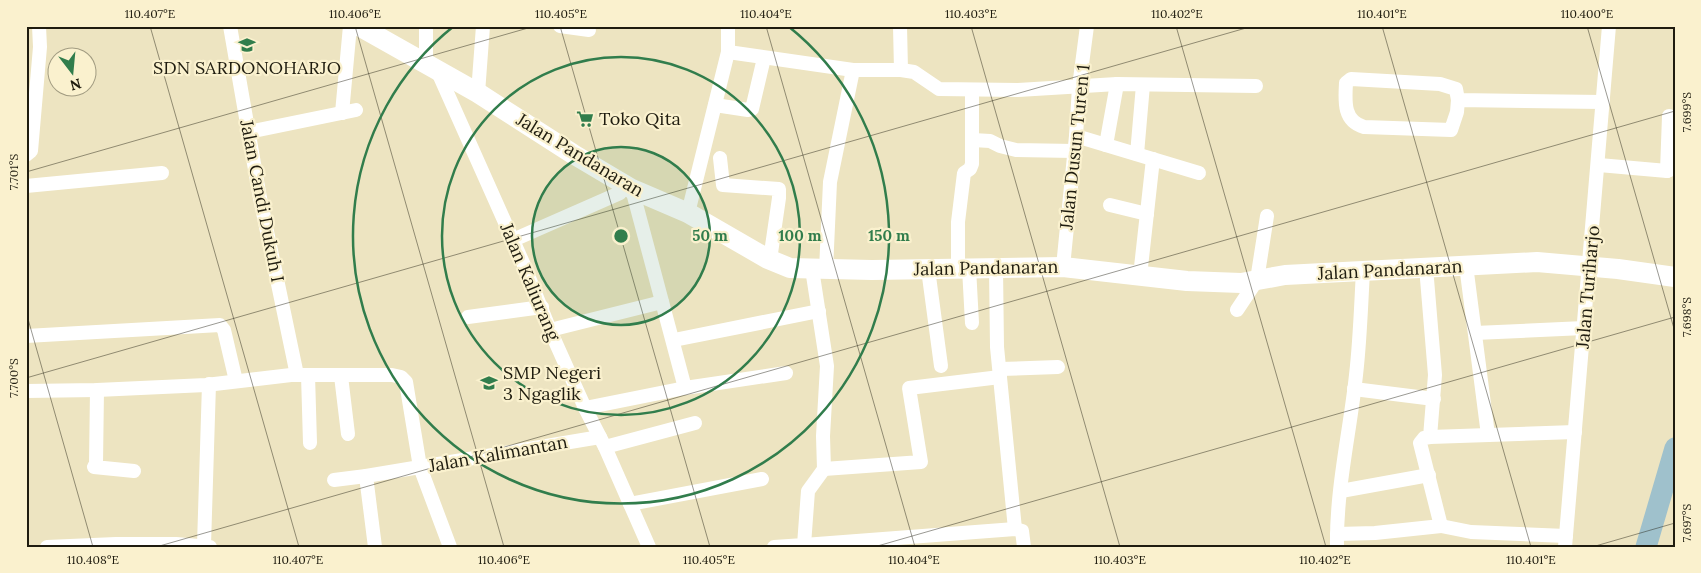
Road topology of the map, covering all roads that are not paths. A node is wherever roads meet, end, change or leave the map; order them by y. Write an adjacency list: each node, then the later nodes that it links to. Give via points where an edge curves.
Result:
1 (39, 26): 22 (street, via 40,47)
2 (230, 26): 30 (street, Jalan Candi Dukuh I)
3 (426, 26): 14 (street)
4 (484, 26): 23 (street)
5 (560, 26): 11 (street)
6 (728, 26): 12 (street)
7 (900, 26): 16 (street)
8 (1087, 26): 20 (street, Jalan Dusun Turen 1)
9 (1609, 26): 25 (street, Jalan Turiharjo)
10 (361, 27): 14 (main road, Jalan Pandanaran); 28 (street)
11 (588, 30)
12 (728, 52): 13 (street); 26 (street)
13 (764, 58): 15 (street); 26 (street, via 752,109)
14 (431, 67): 23 (main road, Jalan Pandanaran); 49 (street, Jalan Kaliurang, via 473,148)
15 (852, 70): 16 (street); 56 (street, via 830,182)
16 (901, 70): 21 (street, via 914,72 939,89)
17 (1117, 84): 18 (street); 20 (street); 33 (street)
18 (1143, 85): 19 (street); 35 (street)
19 (1256, 86)
20 (1079, 87): 21 (street); 31 (street, Jalan Dusun Turen 1)
21 (972, 90): 32 (street)
22 (31, 91): 36 (street, via 31,150)
23 (478, 93): 44 (main road, Jalan Pandanaran)
24 (1458, 100): 24 (street, via 1452,130 1364,127 1354,124 1346,110 1346,83 1350,80 1448,86 1456,89); 25 (street)
25 (1603, 102): 39 (street, Jalan Turiharjo)
26 (715, 105): 46 (street)
27 (356, 110): 28 (street)
28 (342, 113): 30 (street)
29 (1669, 116): 40 (street)
30 (248, 132): 78 (street, Jalan Candi Dukuh I, via 268,239)
31 (1076, 136): 33 (street); 34 (street, Jalan Dusun Turen 1)
32 (973, 140): 34 (street, via 990,141 1016,150); 58 (street, via 972,164 964,174 958,222)
33 (1106, 145): 35 (street)
34 (1074, 151): 52 (street, Jalan Dusun Turen 1)
35 (1136, 154): 38 (street)
36 (26, 156)
37 (720, 158): 50 (street, via 723,185 779,189)
38 (1153, 159): 42 (street); 47 (street)
39 (1598, 165): 40 (street); 54 (street, Jalan Turiharjo)
40 (1671, 169)
41 (162, 173): 43 (street)
42 (1199, 173)
43 (26, 186)
44 (626, 191): 46 (main road, Jalan Pandanaran); 49 (street); 63 (street)
45 (1110, 205): 47 (street)
46 (688, 213): 50 (main road, Jalan Pandanaran)
47 (1147, 214): 60 (street)
48 (1267, 216): 62 (street)
49 (512, 240): 64 (street, Jalan Kaliurang)
50 (770, 260): 56 (main road, Jalan Pandanaran, via 790,268)
51 (1466, 265): 53 (main road, Jalan Pandanaran); 54 (main road, Jalan Pandanaran, via 1536,262); 71 (street)
52 (1063, 267): 55 (main road, Jalan Pandanaran); 60 (main road, Jalan Pandanaran)
53 (1426, 267): 59 (main road, Jalan Pandanaran); 86 (street)
54 (1590, 267): 61 (main road, Jalan Pandanaran); 69 (street, Jalan Turiharjo)
55 (996, 268): 58 (main road, Jalan Pandanaran); 77 (street)
56 (819, 269): 57 (main road, Jalan Pandanaran); 66 (street)
57 (928, 269): 58 (main road, Jalan Pandanaran); 74 (street)
58 (963, 269): 68 (street)
59 (1363, 271): 62 (main road, Jalan Pandanaran, via 1285,275); 83 (street)
60 (1140, 276): 62 (main road, Jalan Pandanaran, via 1187,282 1242,283)
61 (1675, 277)
62 (1256, 280): 65 (street)
63 (662, 302): 70 (street); 73 (street)
64 (542, 307): 67 (street); 70 (street, Jalan Kaliurang)
65 (1238, 310)
66 (819, 311): 73 (street); 96 (street, via 827,366 822,436)
67 (468, 317)
68 (972, 323)
69 (1584, 328): 71 (street); 89 (street, Jalan Turiharjo)
70 (550, 330): 87 (street, Jalan Kaliurang)
71 (1474, 333): 91 (street)
72 (26, 336): 80 (street, via 220,326 224,330)
73 (674, 340): 82 (street)
74 (940, 366)
75 (1058, 367): 77 (street)
76 (786, 373): 82 (street)
77 (1000, 373): 96 (street, via 909,388 921,462); 105 (street)
78 (302, 375): 79 (street); 80 (street); 94 (street, Jalan Candi Dukuh I)
79 (341, 376): 90 (street); 95 (street, via 392,375 406,382)
80 (236, 381): 81 (street)
81 (209, 384): 84 (street); 110 (street)
82 (685, 388): 87 (street)
83 (1354, 389): 86 (street); 102 (street)
84 (97, 390): 85 (street); 97 (street, via 94,467)
85 (26, 391)
86 (1434, 399): 92 (street)
87 (585, 408): 93 (street, Jalan Kaliurang)
88 (695, 423): 93 (street, Jalan Kalimantan)
89 (1575, 432): 91 (street); 107 (street, Jalan Turiharjo)
90 (348, 434)
91 (1488, 435): 92 (street)
92 (1430, 437): 98 (street, via 1420,443)
93 (602, 442): 95 (street, Jalan Kalimantan); 103 (street, Jalan Kaliurang)
94 (310, 443)
95 (420, 467): 99 (street); 114 (street, Jalan Kalimantan)
96 (824, 469): 111 (street, via 808,491)
97 (134, 471)
98 (1429, 474): 102 (street); 104 (street)
99 (366, 476): 101 (street); 113 (street)
100 (762, 479): 103 (street)
101 (334, 480)
102 (1341, 491): 106 (street)
103 (630, 504): 115 (street, Jalan Kaliurang)
104 (1441, 526): 106 (street); 107 (street)
105 (1015, 529): 108 (street); 117 (street, via 1022,531)
106 (1337, 540)
107 (1566, 541)
108 (886, 543): 111 (street)
109 (116, 545): 110 (street); 112 (street)
110 (207, 546)
111 (804, 546): 116 (street)
112 (47, 547)
113 (375, 547)
114 (450, 547)
115 (649, 547)
116 (774, 547)
117 (1024, 547)

